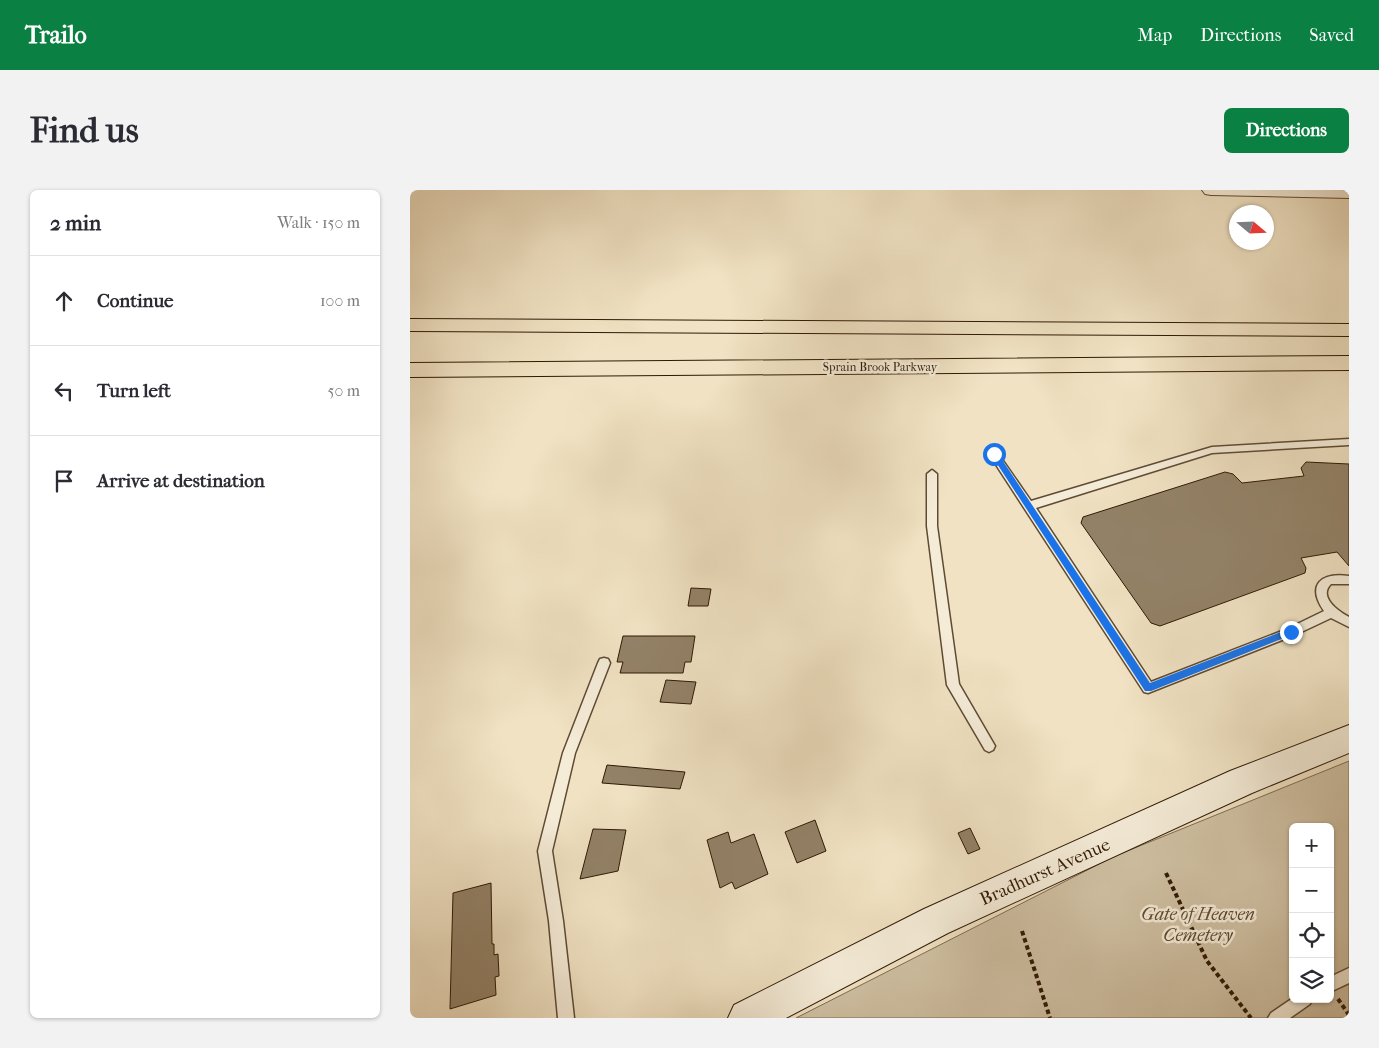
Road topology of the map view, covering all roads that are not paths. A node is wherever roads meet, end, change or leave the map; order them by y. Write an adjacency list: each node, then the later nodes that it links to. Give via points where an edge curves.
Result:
1 (1211, 190): 2 (main road)
2 (1349, 193)
3 (1349, 324): 5 (highway)
4 (410, 325): 5 (highway)
5 (1283, 330): 6 (highway)
6 (1349, 330)
7 (1349, 363): 8 (highway, Sprain Brook Parkway)
8 (1233, 364): 9 (highway, Sprain Brook Parkway); 10 (highway)
9 (410, 370)
10 (1349, 374)
11 (1349, 442): 14 (lane, via 1212,450)
12 (994, 454): 14 (lane)
13 (932, 474): 20 (lane, via 932,526 953,685)
14 (1029, 506): 16 (lane, via 1148,688)
15 (1349, 580): 16 (lane, via 1336,579 1323,585 1321,599)
16 (1331, 613): 17 (lane)
17 (1349, 622)
18 (604, 663): 24 (lane, via 569,754 545,851)
19 (1349, 739): 25 (main road, Bradhurst Avenue, via 1241,782 936,921)
20 (989, 746)
21 (1349, 975): 22 (lane)
22 (1334, 983)
23 (1300, 1003): 26 (lane)
24 (566, 1018)
25 (748, 1018)
26 (1276, 1018)

